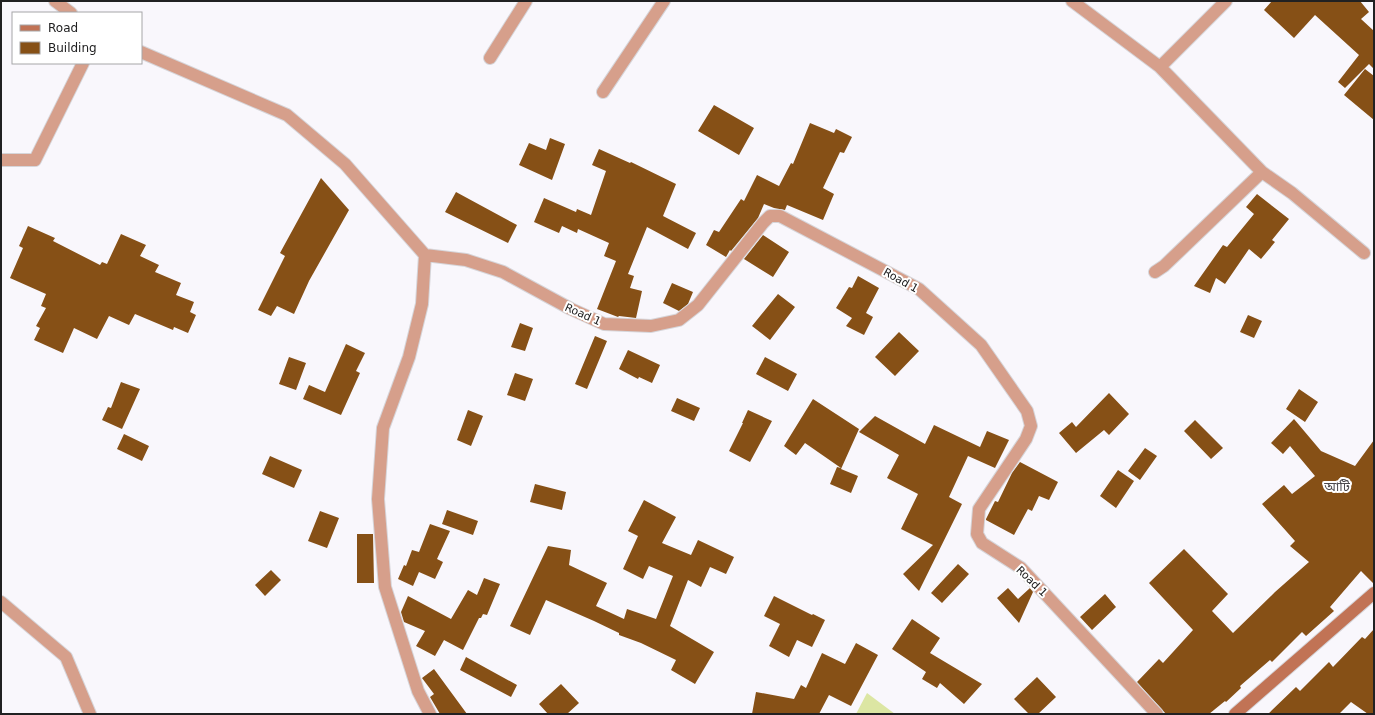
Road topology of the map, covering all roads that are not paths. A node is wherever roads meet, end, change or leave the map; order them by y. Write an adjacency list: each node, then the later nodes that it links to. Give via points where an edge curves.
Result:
1 (55, 1): 6 (street)
2 (526, 1): 8 (street)
3 (664, 1): 11 (street)
4 (1072, 1): 10 (street)
5 (1226, 1): 10 (street)
6 (70, 12)
7 (142, 52): 15 (street, via 287,115 345,164)
8 (490, 58)
9 (83, 64): 12 (street, via 35,160)
10 (1160, 67): 13 (street)
11 (603, 92)
12 (1, 160)
13 (1262, 172): 14 (street, via 1292,193); 16 (street)
14 (1364, 253)
15 (425, 255): 20 (street, via 422,304 409,357 382,428 378,500 385,587 418,691); 21 (street, Road 1, via 466,260 503,272 604,324 651,326 679,320 698,304 763,223 770,216 780,216 919,289 982,345 1027,411 1031,426 1026,439 979,509 977,534 982,543 1021,568)
16 (1155, 272)
17 (1374, 593): 22 (main road)
18 (1, 602): 19 (street, via 66,657)
19 (90, 714)
20 (430, 714)
21 (1157, 714)
22 (1235, 714)

